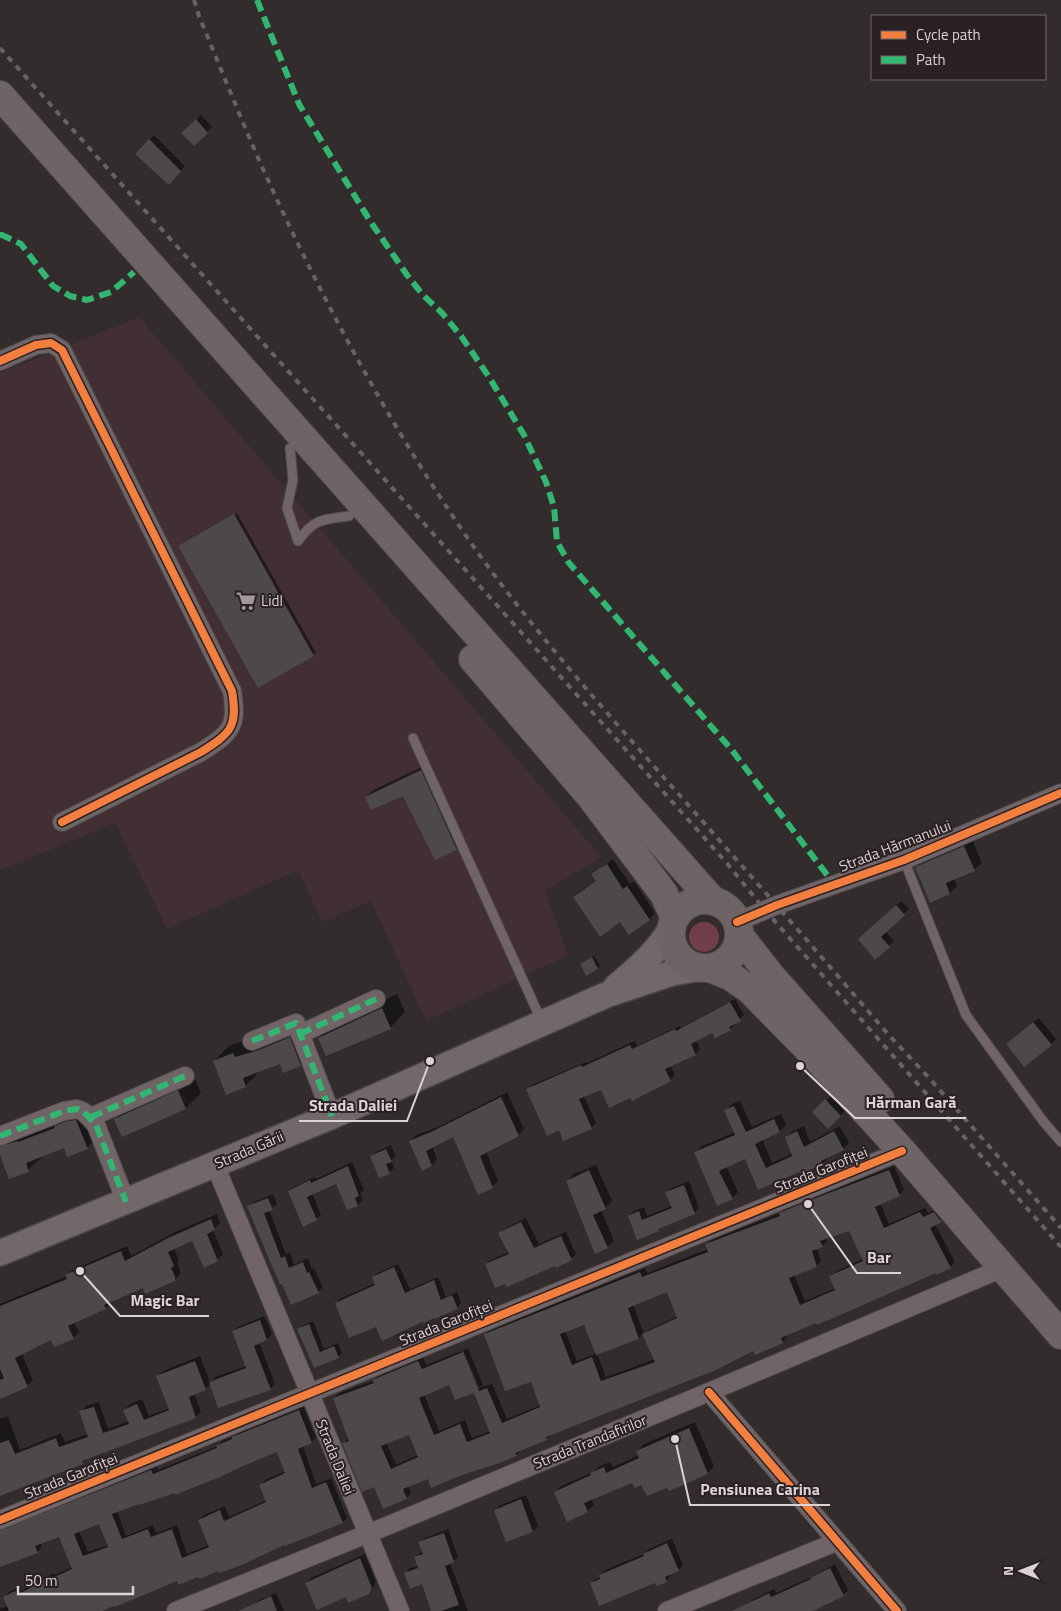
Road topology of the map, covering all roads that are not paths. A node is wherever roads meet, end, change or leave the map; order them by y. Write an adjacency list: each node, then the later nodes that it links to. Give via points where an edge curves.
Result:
1 (0, 95): 10 (highway)
2 (0, 121): 4 (highway)
3 (0, 361): 8 (street, via 36,345 51,343 62,350 232,691 235,708 233,723 222,739)
4 (290, 448): 5 (highway); 5 (lane, via 293,480 287,508 298,541 309,527 323,520)
5 (349, 516): 11 (highway, via 591,797 664,894)
6 (413, 738): 16 (lane)
7 (1061, 793): 9 (street, Strada Hărmanului)
8 (62, 822)
9 (904, 860): 12 (street, Strada Hărmanului, via 776,905); 23 (lane, via 966,1014)
10 (714, 901): 11 (highway, via 691,903 682,909); 12 (highway, via 732,912)
11 (673, 923): 13 (highway, via 672,939 681,958); 14 (main road, via 652,955)
12 (738, 929): 13 (highway, via 737,947 730,957 721,964); 29 (highway, via 771,976)
13 (705, 968): 14 (main road, via 672,973); 24 (highway, via 730,976 749,989)
14 (606, 995): 16 (main road, Strada Gării)
15 (376, 999): 17 (street)
16 (543, 1024): 20 (main road, Strada Gării)
17 (300, 1034): 18 (street, via 296,1023); 20 (street)
18 (252, 1041)
19 (184, 1076): 21 (street)
20 (332, 1116): 25 (main road, Strada Gării)
21 (91, 1117): 22 (street, via 70,1109); 26 (street)
22 (0, 1136)
23 (1061, 1142)
24 (902, 1151): 28 (highway); 32 (street, Strada Garofiței)
25 (215, 1164): 26 (main road, Strada Gării); 32 (street, Strada Daliei)
26 (126, 1202): 27 (main road, Strada Gării)
27 (0, 1253)
28 (1003, 1268): 30 (highway); 31 (street, Strada Trandafirilor)
29 (1061, 1307)
30 (1061, 1335)
31 (709, 1392): 34 (street, Strada Trandafirilor); 35 (street)
32 (309, 1394): 33 (street, Strada Garofiței); 34 (street, Strada Daliei)
33 (0, 1520)
34 (367, 1534): 36 (street, Strada Trandafirilor); 37 (street, Strada Daliei)
35 (836, 1542): 38 (street); 39 (street)
36 (176, 1611)
37 (400, 1611)
38 (667, 1611)
39 (897, 1611)

